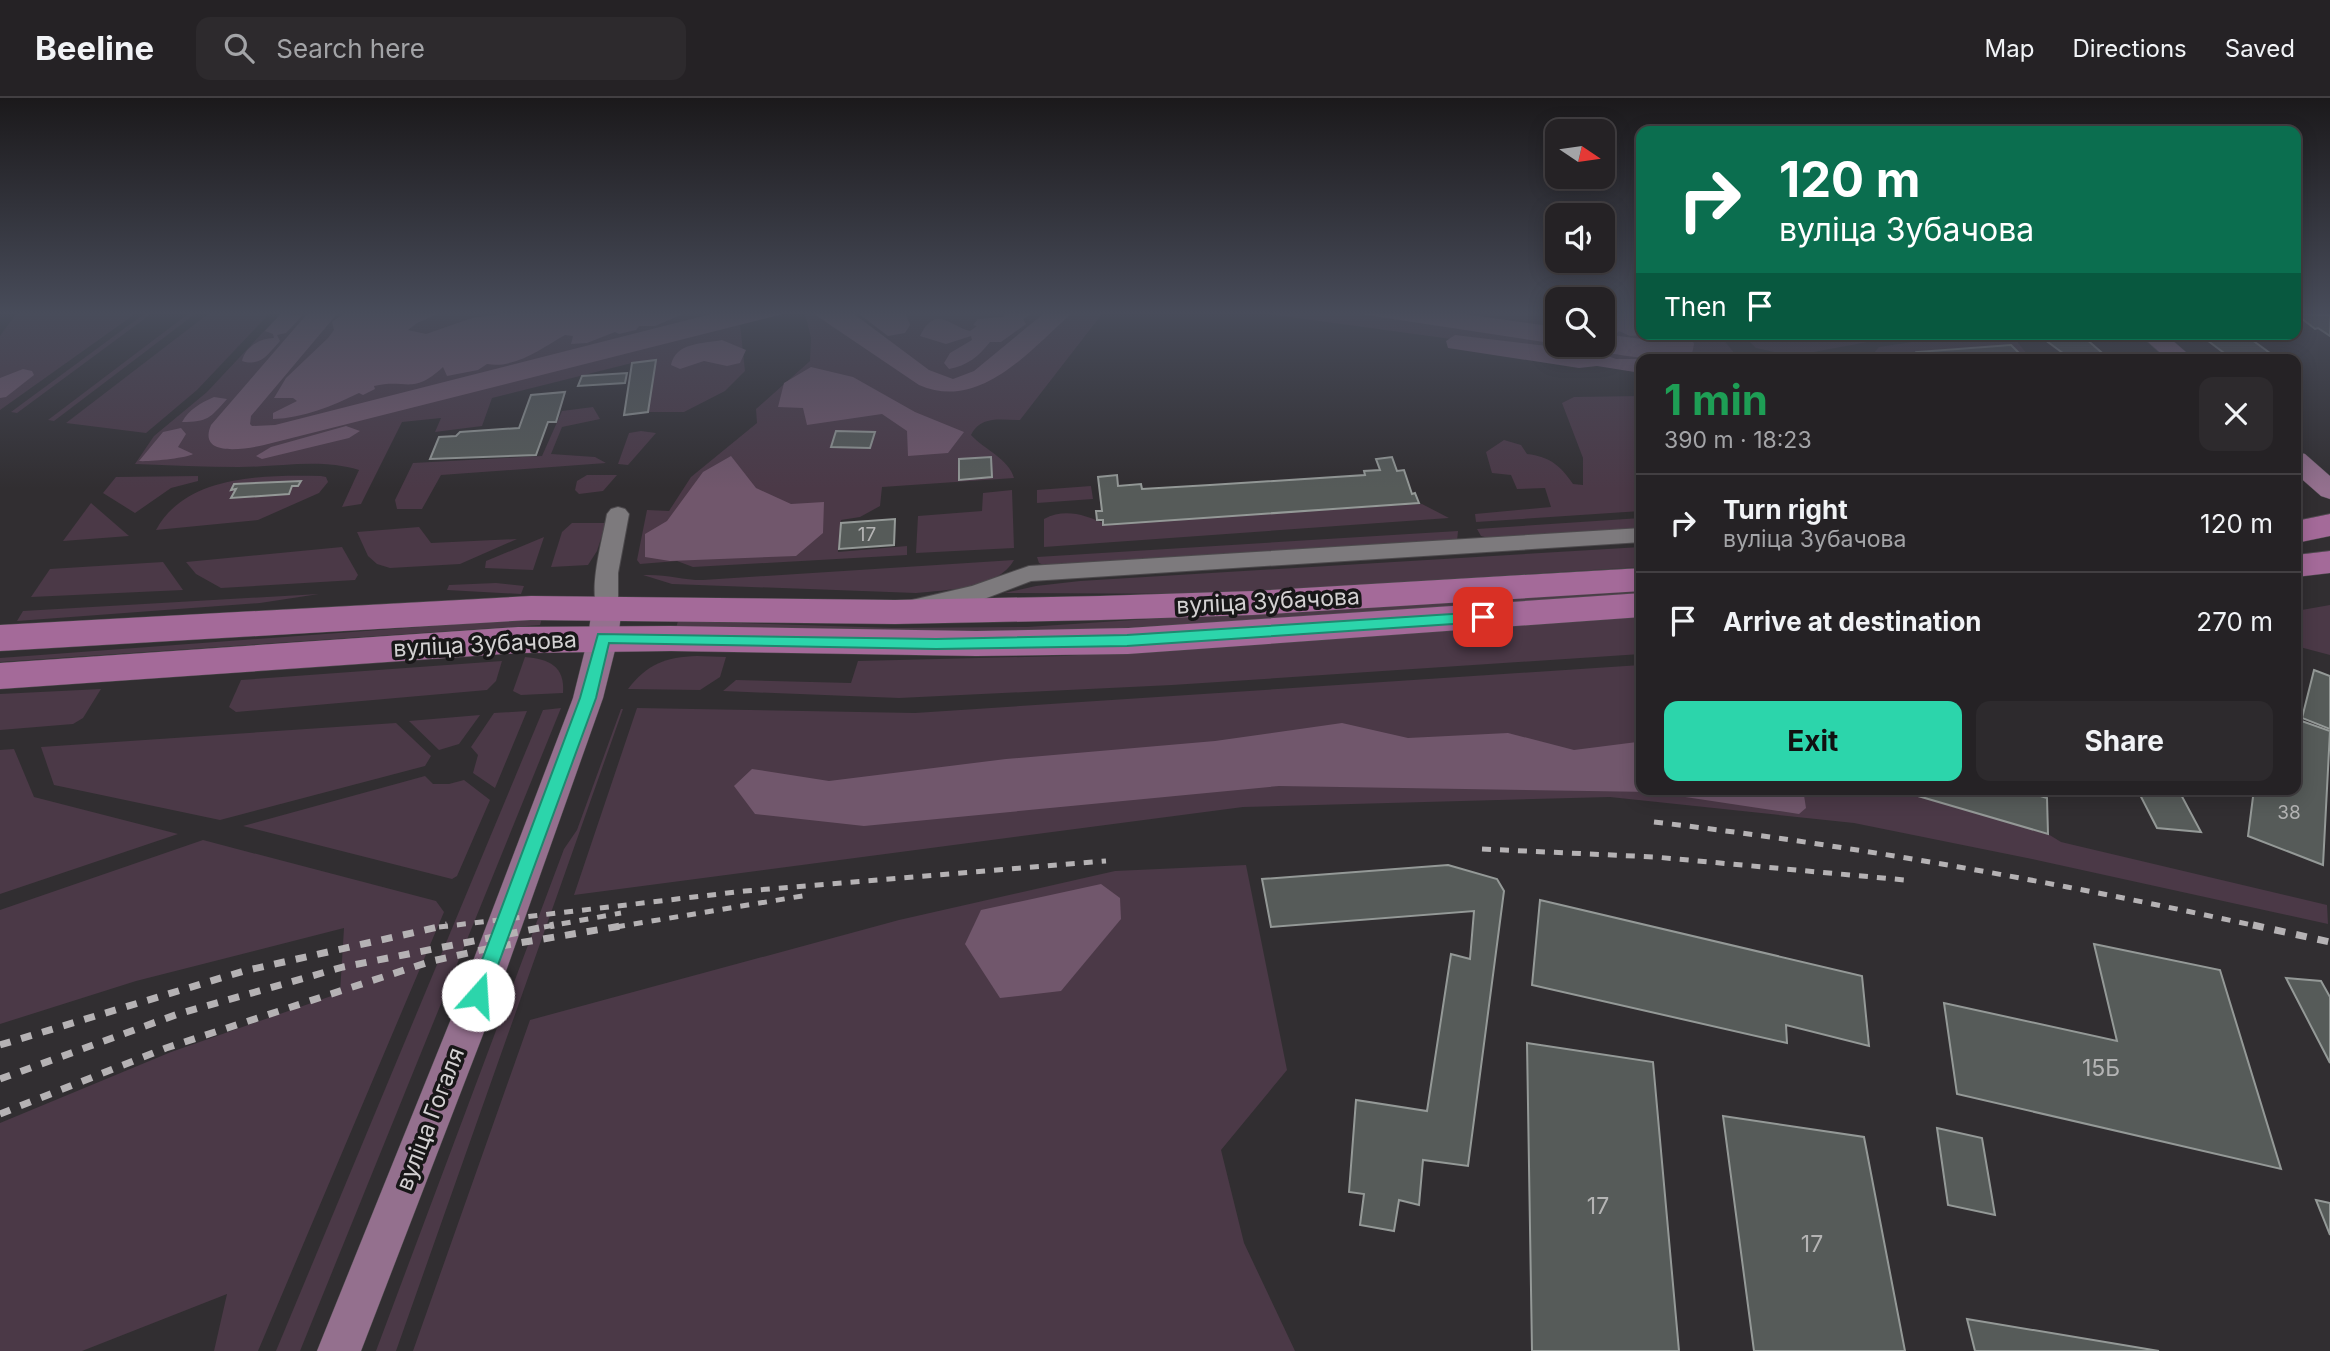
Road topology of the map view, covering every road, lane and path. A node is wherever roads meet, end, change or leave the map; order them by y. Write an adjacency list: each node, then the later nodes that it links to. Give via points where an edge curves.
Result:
1 (2301, 450): 3 (main road)
2 (2301, 464): 4 (main road)
3 (2330, 473)
4 (2330, 489)
5 (618, 514): 14 (street, via 607,573)
6 (2330, 525): 7 (highway)
7 (2301, 531)
8 (1636, 535): 13 (street, вуліца Зубачова, via 1030,574 976,593)
9 (2330, 562): 10 (highway)
10 (2301, 565)
11 (1636, 579): 13 (highway, вуліца Зубачова, via 1253,603)
12 (1636, 605): 14 (highway, вуліца Зубачова, via 1127,641 936,644)
13 (895, 612): 14 (highway, вуліца Зубачова)
14 (605, 622): 15 (highway, вуліца Зубачова, via 531,608); 16 (highway, вуліца Зубачова, via 518,640); 17 (main road, вуліца Гогаля, via 588,698 470,1019)
15 (11, 640)
16 (0, 676)
17 (339, 1351)

